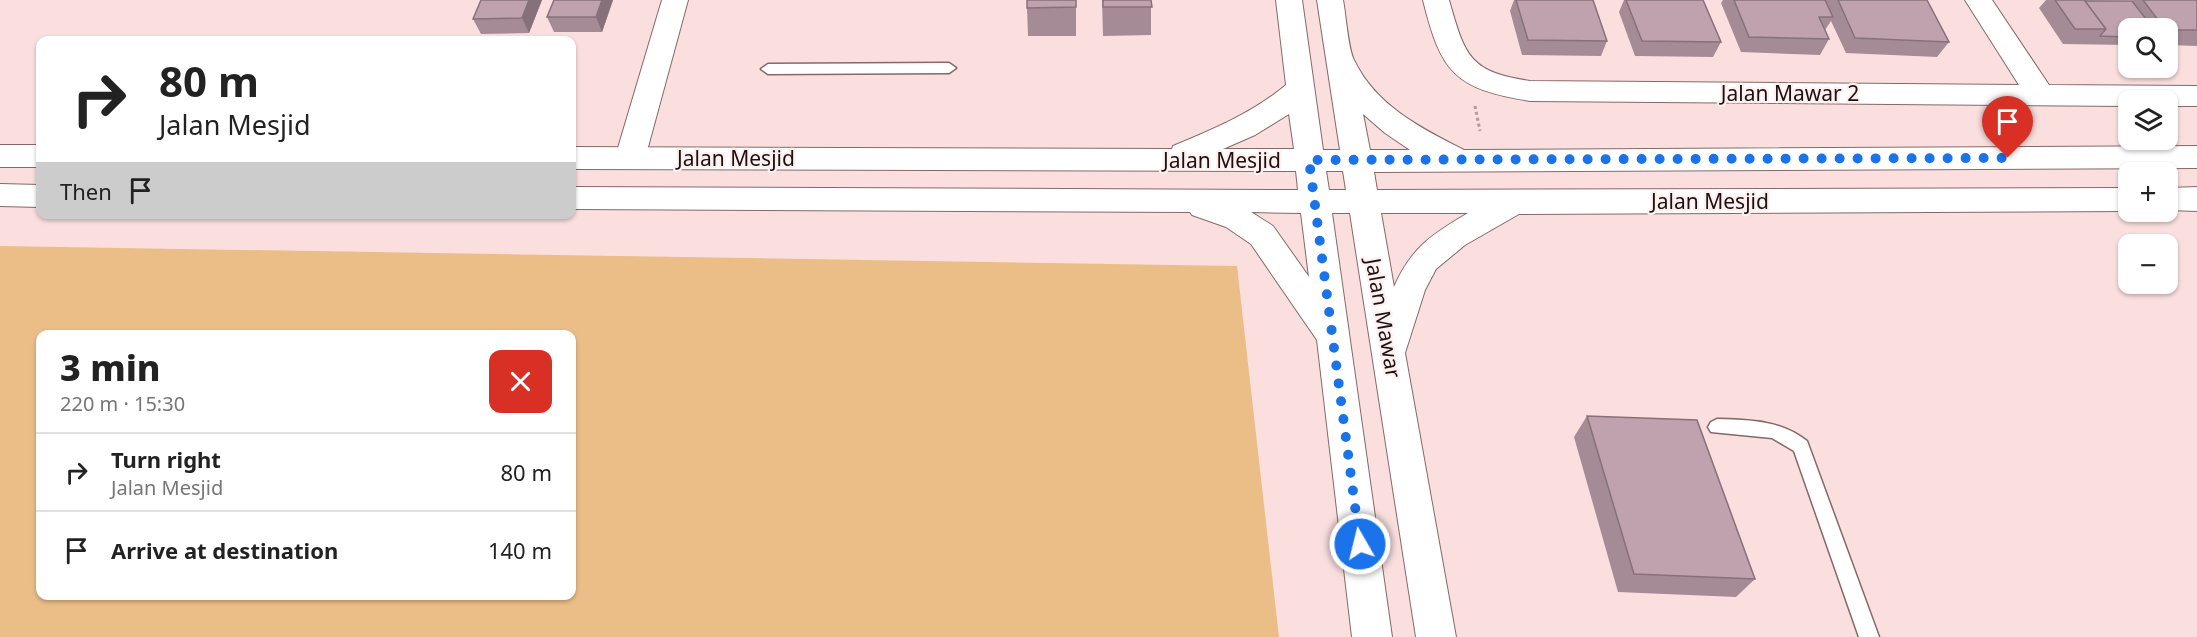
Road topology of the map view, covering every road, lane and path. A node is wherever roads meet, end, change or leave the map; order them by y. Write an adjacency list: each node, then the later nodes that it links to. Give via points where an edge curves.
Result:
1 (675, 0): 17 (main road)
2 (1289, 0): 10 (main road)
3 (1330, 0): 6 (main road, Jalan Mawar)
4 (1436, 0): 9 (main road, Jalan Mawar 2, via 1447,42 1454,57)
5 (1978, 0): 11 (main road)
6 (1340, 58): 20 (main road, Jalan Mawar); 21 (main road, via 1366,99 1404,132 1436,152)
7 (950, 68): 8 (lane)
8 (768, 69)
9 (1467, 70): 11 (main road, Jalan Mawar 2, via 1486,82 1530,92); 21 (path)
10 (1300, 89): 18 (main road, via 1245,128); 19 (main road)
11 (2040, 94): 12 (main road, Jalan Mawar 2)
12 (2197, 96)
13 (0, 156): 14 (main road)
14 (36, 156)
15 (2197, 157): 21 (main road, Jalan Mesjid)
16 (576, 158): 17 (main road, Jalan Mesjid)
17 (630, 158): 18 (main road, Jalan Mesjid)
18 (1171, 159): 19 (main road, Jalan Mesjid)
19 (1309, 160): 20 (main road, Jalan Mesjid); 29 (main road)
20 (1357, 161): 21 (main road, Jalan Mesjid); 30 (main road, Jalan Mawar)
21 (1475, 161)
22 (0, 195): 23 (main road)
23 (36, 196)
24 (576, 198): 28 (main road, Jalan Mesjid)
25 (2118, 199): 31 (main road, Jalan Mesjid)
26 (2178, 199): 27 (main road)
27 (2197, 199)
28 (1138, 200): 29 (main road, Jalan Mesjid); 32 (main road, via 1192,203 1237,219 1262,235)
29 (1315, 201): 30 (main road, Jalan Mesjid); 32 (main road)
30 (1364, 201): 31 (main road, Jalan Mesjid); 33 (main road, Jalan Mawar)
31 (1514, 202): 33 (main road, via 1426,258 1415,276)
32 (1332, 335): 35 (main road)
33 (1390, 352): 36 (main road, Jalan Mawar)
34 (1717, 427): 37 (lane, via 1779,431 1801,446)
35 (1372, 637)
36 (1436, 637)
37 (1869, 637)

